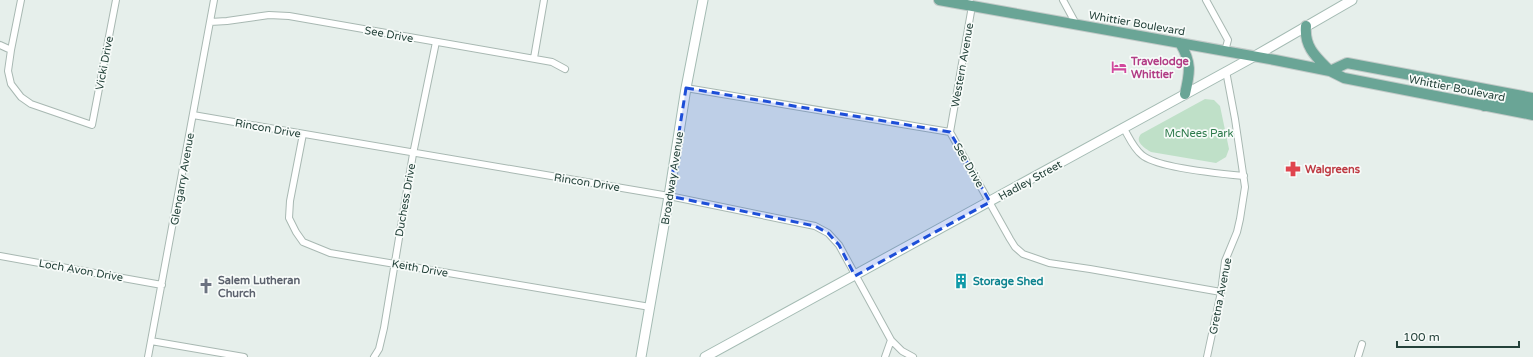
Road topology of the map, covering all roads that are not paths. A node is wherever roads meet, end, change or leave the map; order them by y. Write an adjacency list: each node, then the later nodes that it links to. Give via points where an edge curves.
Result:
1 (21, 0): 17 (street)
2 (116, 0): 17 (street, Vicki Drive, via 92,125 31,104 21,97 11,84 8,71)
3 (214, 0): 11 (street, Glengarry Avenue)
4 (544, 0): 20 (street)
5 (703, 0): 26 (street, Broadway Avenue)
6 (939, 0): 10 (main road, Whittier Boulevard)
7 (1063, 0): 12 (street)
8 (1206, 0): 18 (street, via 1228,40)
9 (1347, 1): 13 (street, Hadley Street)
10 (970, 3): 12 (main road, Whittier Boulevard); 34 (street, Western Avenue)
11 (210, 22): 14 (street, See Drive, via 269,15 289,16); 31 (street, Glengarry Avenue)
12 (1076, 24): 15 (main road, Whittier Boulevard)
13 (1306, 26): 19 (street, Hadley Street); 23 (main road, via 1309,46)
14 (436, 42): 20 (street, See Drive); 36 (street, Duchess Drive)
15 (1180, 43): 18 (main road, Whittier Boulevard); 27 (main road, via 1188,56 1190,75)
16 (0, 45): 17 (street)
17 (11, 50)
18 (1225, 51): 19 (main road, Whittier Boulevard)
19 (1255, 56): 22 (street, Hadley Street); 23 (main road, Whittier Boulevard)
20 (534, 58): 21 (street, See Drive, via 552,62)
21 (565, 69)
22 (1226, 71): 27 (street, Hadley Street); 37 (street, Gretna Avenue)
23 (1330, 71): 24 (main road, Whittier Boulevard, via 1347,63); 25 (main road, Whittier Boulevard, via 1344,78)
24 (1402, 74): 25 (main road, via 1375,77); 28 (main road, Whittier Boulevard)
25 (1368, 83): 29 (main road, Whittier Boulevard)
26 (686, 88): 34 (street, See Drive); 38 (street, Broadway Avenue)
27 (1185, 94): 33 (street, Hadley Street)
28 (1533, 98)
29 (1484, 106): 30 (main road, via 1493,101 1503,101); 32 (main road, Whittier Boulevard)
30 (1533, 107)
31 (193, 115): 35 (street, Rincon Drive); 43 (street, Glengarry Avenue)
32 (1533, 115)
33 (1123, 128): 37 (street, via 1134,148 1152,162); 39 (street, Hadley Street)
34 (950, 132): 39 (street, See Drive)
35 (303, 134): 36 (street, Rincon Drive); 41 (street, Keith Drive, via 290,201 289,218 296,232 303,242 330,253)
36 (413, 154): 38 (street, Rincon Drive); 41 (street, Duchess Drive)
37 (1244, 176): 44 (street, Gretna Avenue, via 1245,187 1240,219 1225,261)
38 (669, 196): 42 (street, Rincon Drive, via 815,226 828,233 839,245); 45 (street, Broadway Avenue)
39 (990, 202): 42 (street, Hadley Street); 44 (street, See Drive, via 1015,247 1033,258 1049,263)
40 (0, 256): 43 (street, Loch Avon Drive)
41 (394, 264): 45 (street, Keith Drive); 52 (street, Duchess Drive, via 384,328)
42 (855, 276): 46 (street, Rincon Drive); 53 (street, Hadley Street)
43 (162, 285): 47 (street, Glengarry Avenue)
44 (1221, 292): 56 (street, Gretna Avenue)
45 (650, 307): 49 (street, Broadway Avenue)
46 (891, 340): 54 (street); 55 (street, Rincon Drive)
47 (151, 341): 50 (street, Glengarry Avenue); 51 (street)
48 (1362, 344): 57 (street)
49 (643, 355)
50 (148, 357)
51 (244, 357)
52 (374, 357)
53 (705, 357)
54 (885, 357)
55 (913, 357)
56 (1207, 357)
57 (1358, 357)

